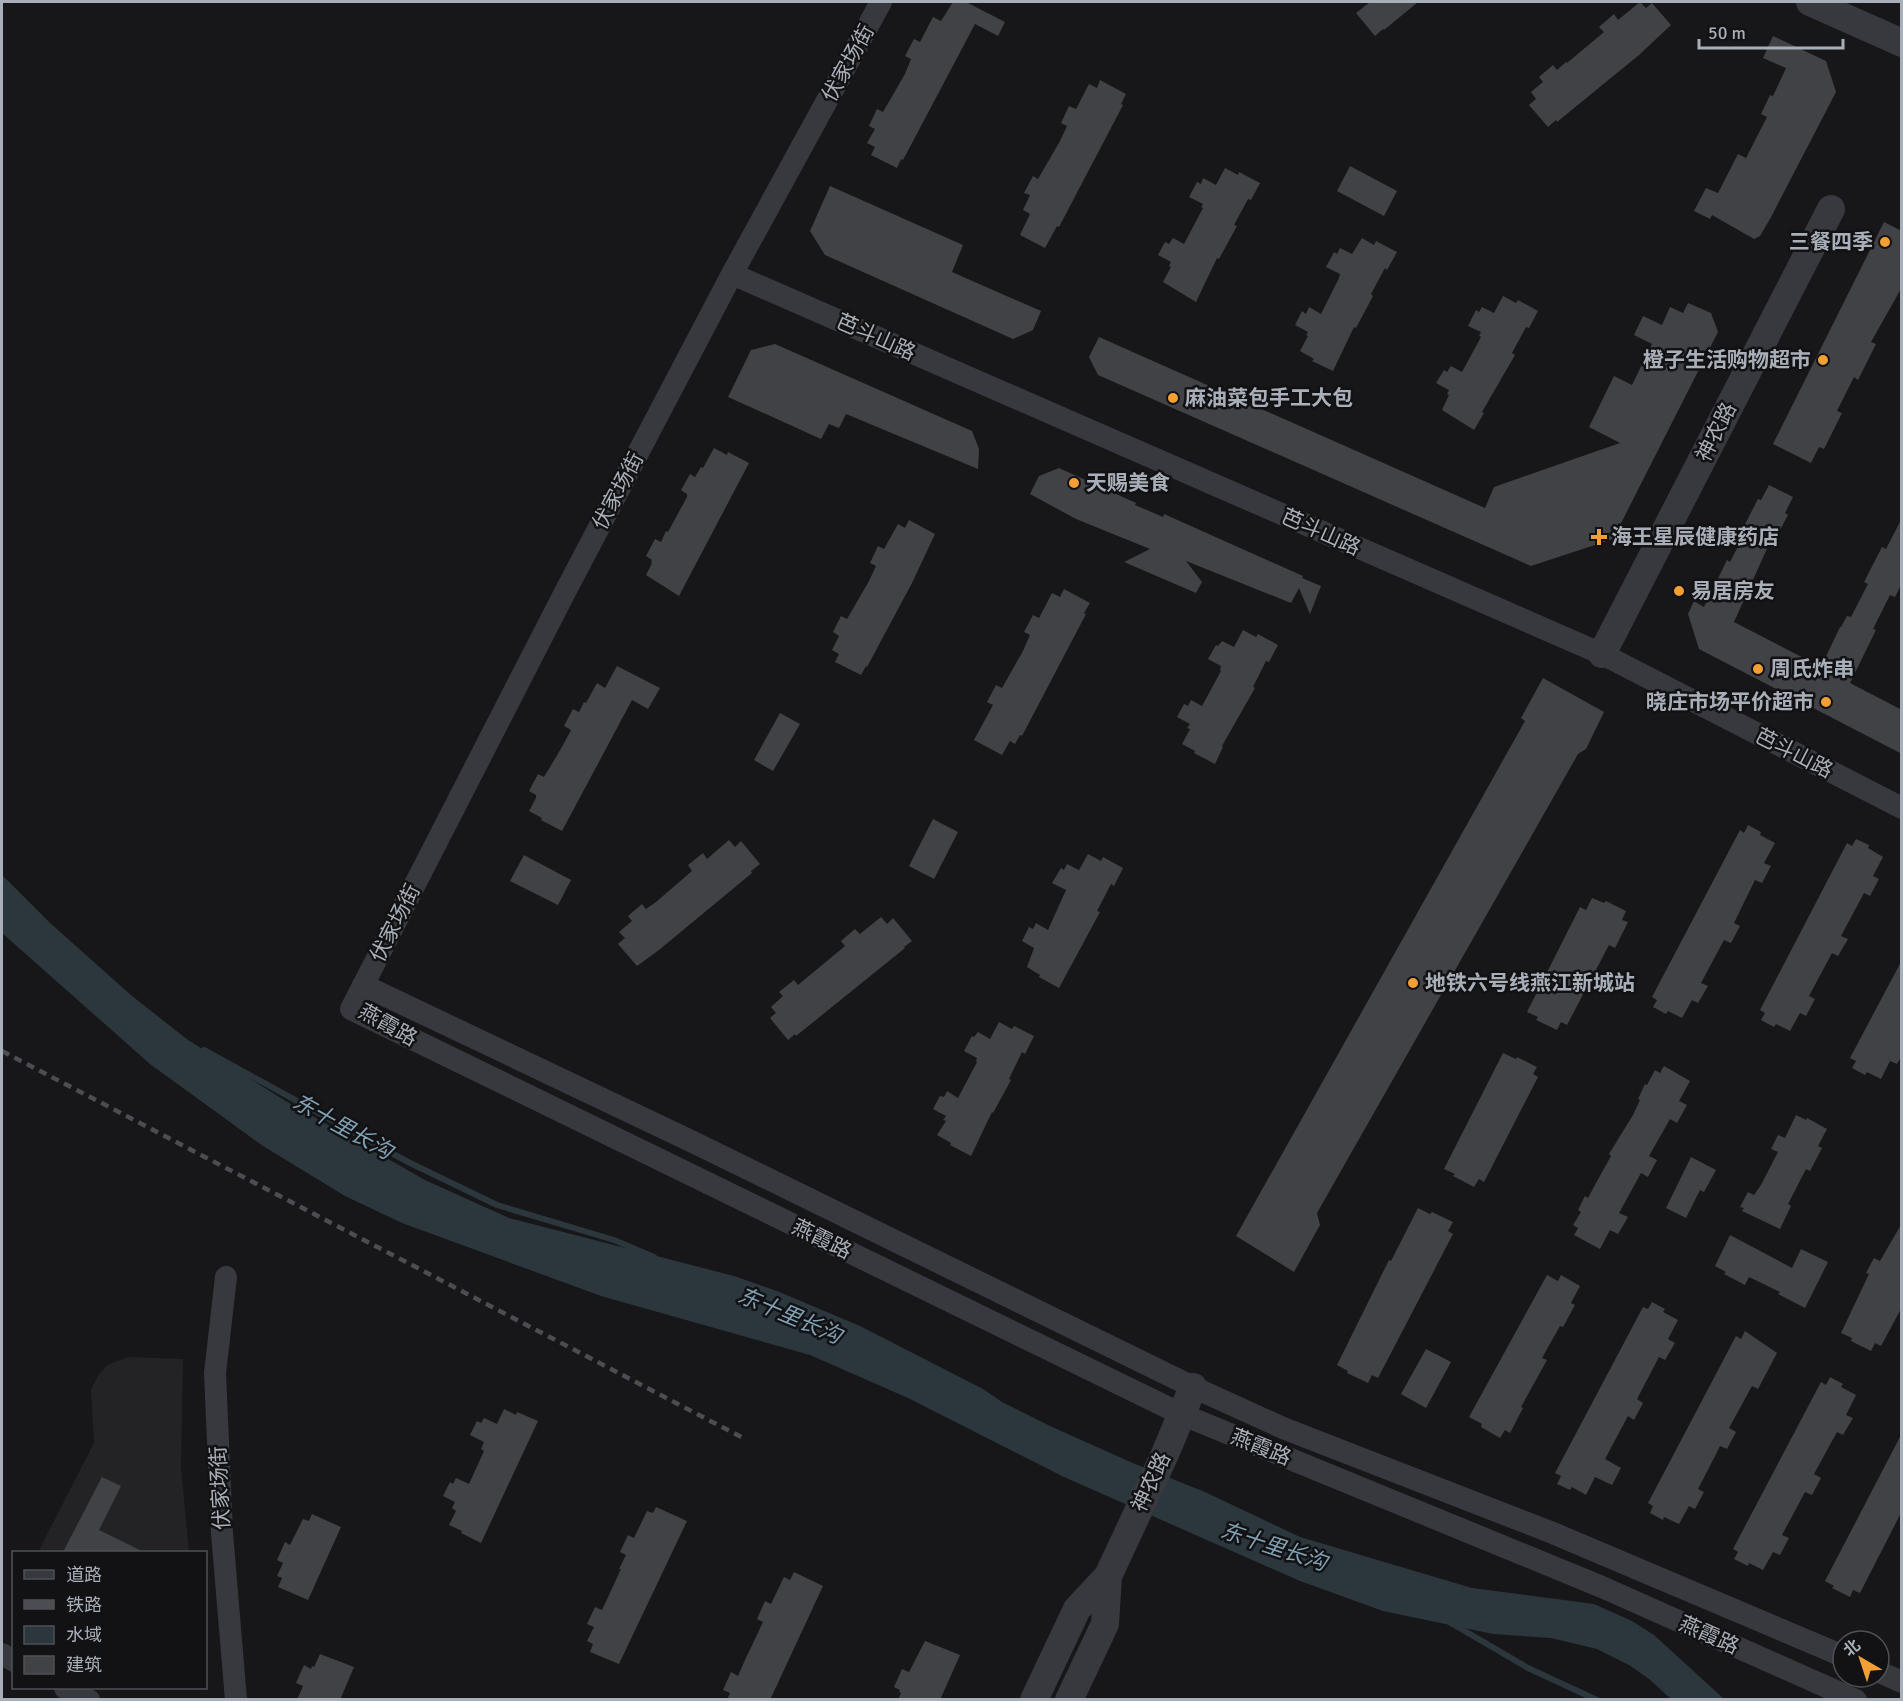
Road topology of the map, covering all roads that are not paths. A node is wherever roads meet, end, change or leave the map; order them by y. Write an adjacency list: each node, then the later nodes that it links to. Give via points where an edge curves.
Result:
1 (881, 2): 5 (street, 伏家场街)
2 (1810, 2): 3 (street)
3 (1902, 43)
4 (1831, 209): 6 (street, 神农路)
5 (732, 274): 6 (street, 芭斗山路); 8 (street, 伏家场街)
6 (1602, 654): 7 (street, 芭斗山路)
7 (1902, 808)
8 (363, 985): 10 (street, 燕霞路); 11 (street, 燕霞路, via 351,1009)
9 (226, 1277): 16 (street, 伏家场街, via 215,1373 222,1533)
10 (1193, 1387): 11 (street, 神农路); 13 (street, 燕霞路, via 1283,1428 1553,1533)
11 (1181, 1414): 12 (street, 神农路); 19 (street, 燕霞路, via 1602,1587)
12 (1108, 1576): 17 (street, 神农路, via 1077,1609); 18 (street, 神农路, via 1105,1624)
13 (1831, 1651)
14 (68, 1689): 15 (street)
15 (89, 1700)
16 (236, 1700)
17 (1034, 1700)
18 (1069, 1700)
19 (1856, 1700)

